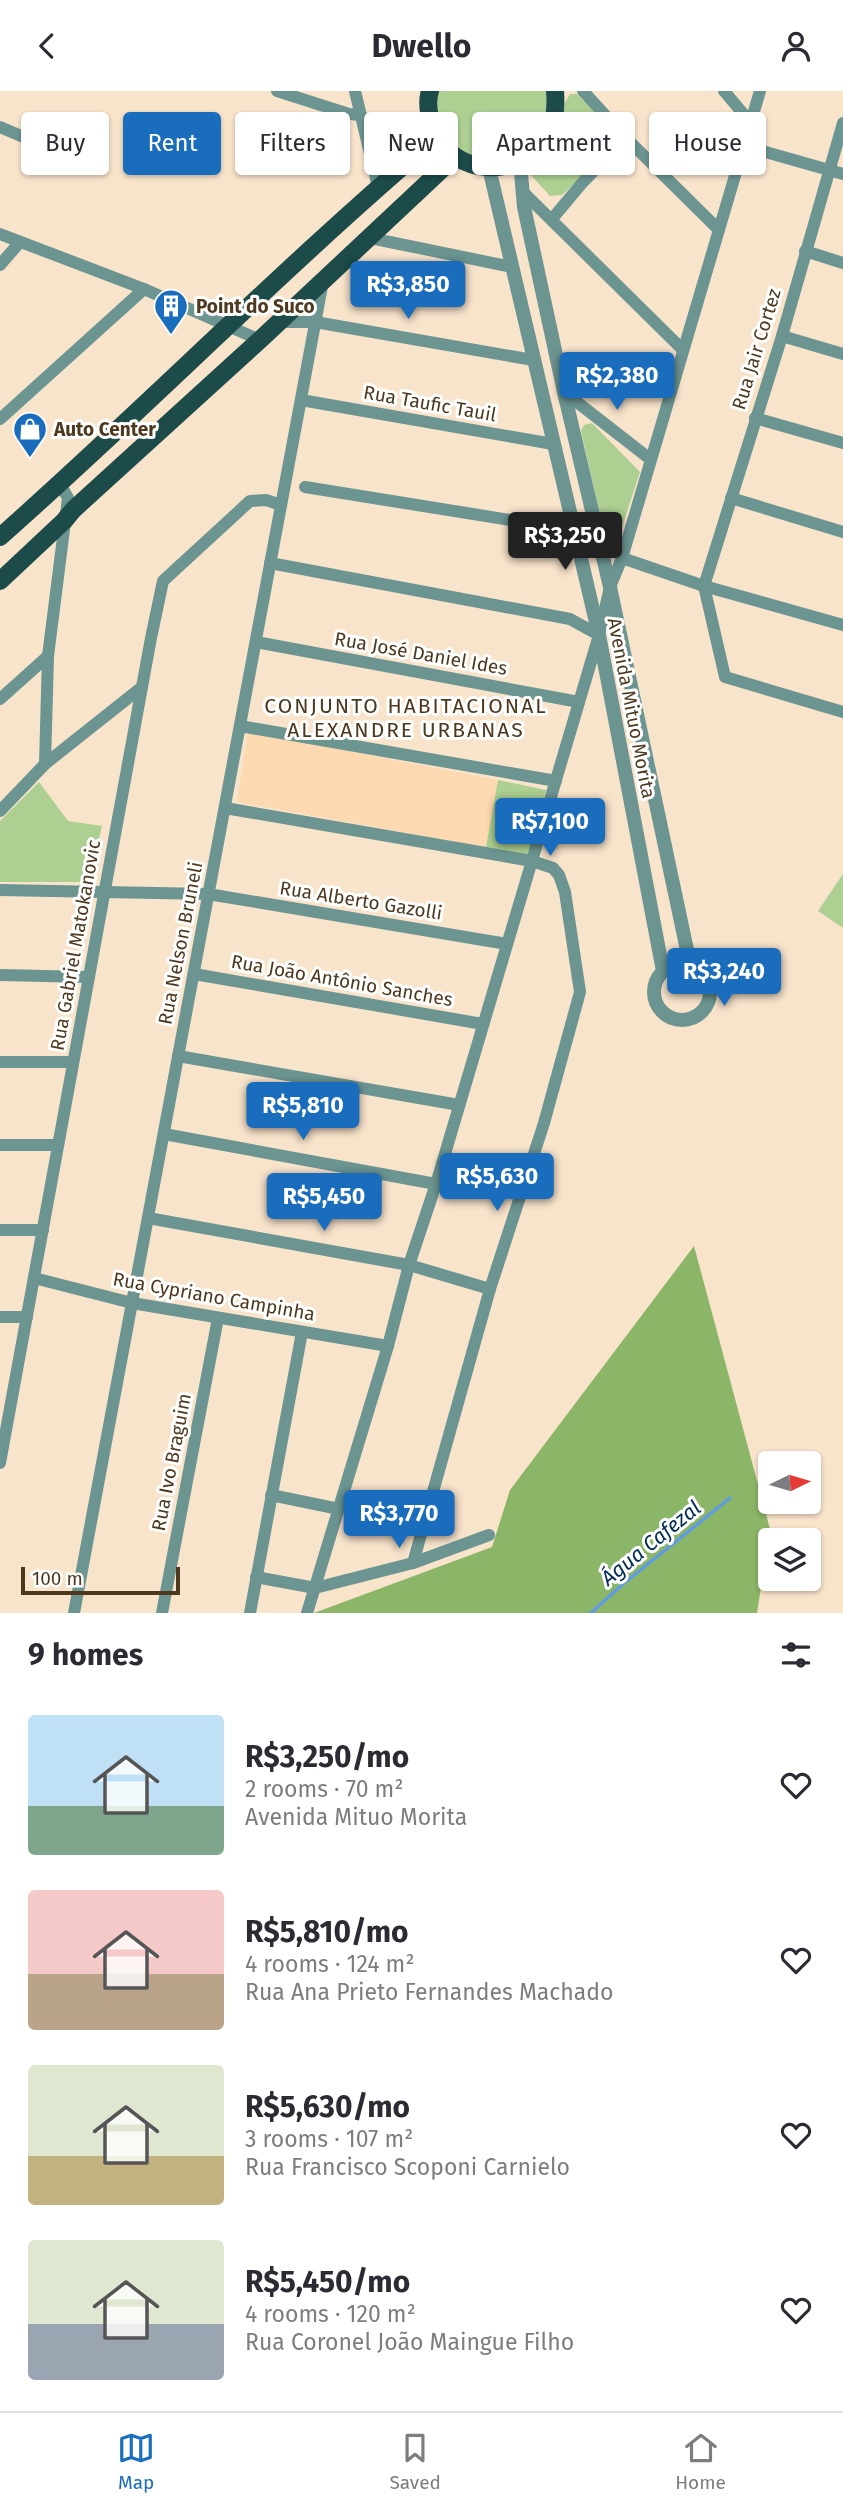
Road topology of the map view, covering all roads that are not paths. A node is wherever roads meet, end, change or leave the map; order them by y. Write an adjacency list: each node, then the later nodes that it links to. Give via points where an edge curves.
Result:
1 (277, 91): 13 (street)
2 (355, 91): 13 (street)
3 (430, 91): 8 (main road)
4 (555, 91): 9 (main road)
5 (583, 91): 10 (street)
6 (724, 91): 11 (street)
7 (760, 91): 12 (street)
8 (429, 112)
9 (556, 112)
10 (602, 112)
11 (742, 112)
12 (754, 112)
13 (359, 115): 27 (street)
14 (843, 123): 19 (street, Rua Jair Cortez)
15 (0, 127): 16 (street)
16 (21, 136)
17 (635, 147): 30 (street)
18 (766, 152): 19 (street)
19 (829, 171): 20 (street); 34 (street, Rua Jair Cortez)
20 (843, 174)
21 (392, 175): 27 (main road)
22 (436, 175): 32 (main road)
23 (489, 175): 37 (street, Avenida Mituo Morita)
24 (521, 175): 28 (street, Avenida Mituo Morita)
25 (590, 175): 29 (street)
26 (735, 175): 30 (street)
27 (378, 187): 42 (main road)
28 (522, 191): 29 (street); 48 (street, Avenida Mituo Morita)
29 (552, 219): 45 (street)
30 (719, 230): 45 (street)
31 (0, 234): 33 (street)
32 (370, 238): 37 (street); 38 (main road)
33 (20, 241): 36 (street); 39 (street)
34 (805, 251): 35 (street); 43 (street, Rua Jair Cortez)
35 (843, 263)
36 (0, 265)
37 (512, 267): 47 (street, Avenida Mituo Morita)
38 (323, 281): 40 (street, Rua Nelson Bruneli); 41 (main road)
39 (144, 289): 42 (street); 50 (street)
40 (315, 322): 41 (street); 47 (street); 49 (street, Rua Nelson Bruneli)
41 (279, 323): 44 (main road)
42 (228, 327): 44 (street); 55 (main road)
43 (782, 337): 46 (street); 51 (street, Rua Jair Cortez)
44 (260, 340): 59 (main road)
45 (683, 350): 54 (street)
46 (843, 354)
47 (533, 360): 53 (street, Avenida Mituo Morita)
48 (564, 392): 54 (street); 67 (street, Avenida Mituo Morita)
49 (301, 400): 53 (street, Rua Taufic Tauil); 58 (street, Rua Nelson Bruneli)
50 (0, 418)
51 (755, 418): 52 (street); 57 (street, Rua Jair Cortez)
52 (843, 443)
53 (552, 444): 60 (street, Avenida Mituo Morita)
54 (650, 459): 63 (street)
55 (60, 484): 59 (street, via 68,498); 62 (main road)
56 (305, 487): 60 (street)
57 (731, 498): 61 (street); 66 (street, Rua Jair Cortez)
58 (281, 505): 64 (street, Rua Nelson Bruneli); 72 (street, Rua Gabriel Matokanovic, via 250,501 163,581)
59 (64, 521): 65 (main road); 71 (street)
60 (572, 530): 69 (street, Avenida Mituo Morita)
61 (843, 532)
62 (0, 537)
63 (622, 558): 66 (street); 67 (street)
64 (270, 563): 69 (street, via 570,619); 70 (street, Rua Nelson Bruneli)
65 (0, 581)
66 (704, 586): 68 (street); 75 (street, via 725,677)
67 (610, 587): 69 (street); 86 (street, Avenida Mituo Morita)
68 (843, 625)
69 (599, 635): 74 (street); 87 (street, Avenida Mituo Morita)
70 (256, 642): 74 (street, Rua José Daniel Ides); 76 (street, Rua Nelson Bruneli)
71 (48, 656): 73 (street); 77 (street)
72 (142, 687): 77 (street); 83 (street, Rua Gabriel Matokanovic)
73 (0, 699)
74 (579, 702): 78 (street)
75 (843, 712)
76 (240, 726): 78 (street); 79 (street, Rua Nelson Bruneli)
77 (44, 764): 80 (street)
78 (556, 781): 81 (street)
79 (225, 807): 81 (street); 84 (street, Rua Nelson Bruneli)
80 (0, 811)
81 (532, 861): 85 (street); 105 (street, via 553,867 559,875 580,992 544,1123)
82 (0, 890): 83 (street, Rua Alberto Gazolli)
83 (104, 892): 84 (street, Rua Alberto Gazolli); 90 (street, Rua Gabriel Matokanovic)
84 (208, 894): 85 (street, Rua Alberto Gazolli); 88 (street, Rua Nelson Bruneli)
85 (507, 944): 91 (street)
86 (690, 964): 87 (street, via 676,964); 87 (street, via 709,982 709,998 704,1010 686,1020 663,1013 655,999 656,982)
87 (663, 971)
88 (194, 974): 91 (street, Rua João Antônio Sanches); 92 (street, Rua Nelson Bruneli)
89 (0, 975): 90 (street)
90 (89, 977): 94 (street, Rua Gabriel Matokanovic)
91 (483, 1024): 95 (street)
92 (178, 1056): 95 (street); 96 (street, Rua Nelson Bruneli)
93 (0, 1062): 94 (street)
94 (73, 1062): 98 (street, Rua Gabriel Matokanovic)
95 (459, 1105): 99 (street)
96 (164, 1134): 99 (street); 100 (street, Rua Nelson Bruneli)
97 (0, 1145): 98 (street)
98 (58, 1145): 102 (street, Rua Gabriel Matokanovic)
99 (436, 1184): 103 (street)
100 (148, 1218): 103 (street); 106 (street, Rua Nelson Bruneli)
101 (0, 1230): 102 (street)
102 (43, 1230): 104 (street, Rua Gabriel Matokanovic)
103 (409, 1265): 105 (street); 111 (street)
104 (34, 1278): 106 (street, Rua Cypriano Campinha); 108 (street, Rua Gabriel Matokanovic)
105 (490, 1289): 117 (street)
106 (132, 1303): 109 (street, Rua Cypriano Campinha); 120 (street, Rua Nelson Bruneli)
107 (0, 1317): 108 (street)
108 (27, 1317): 112 (street, Rua Gabriel Matokanovic)
109 (218, 1318): 110 (street, Rua Cypriano Campinha); 121 (street, Rua Ivo Braguim)
110 (302, 1332): 111 (street, Rua Cypriano Campinha); 114 (street)
111 (388, 1346): 115 (street)
112 (6, 1397): 113 (street, Rua Gabriel Matokanovic)
113 (0, 1463)
114 (271, 1495): 115 (street); 118 (street)
115 (339, 1509): 119 (street)
116 (489, 1535): 117 (street)
117 (413, 1563): 119 (street)
118 (256, 1577): 119 (street); 122 (street)
119 (315, 1588): 123 (street)
120 (74, 1613)
121 (162, 1613)
122 (250, 1613)
123 (307, 1613)

